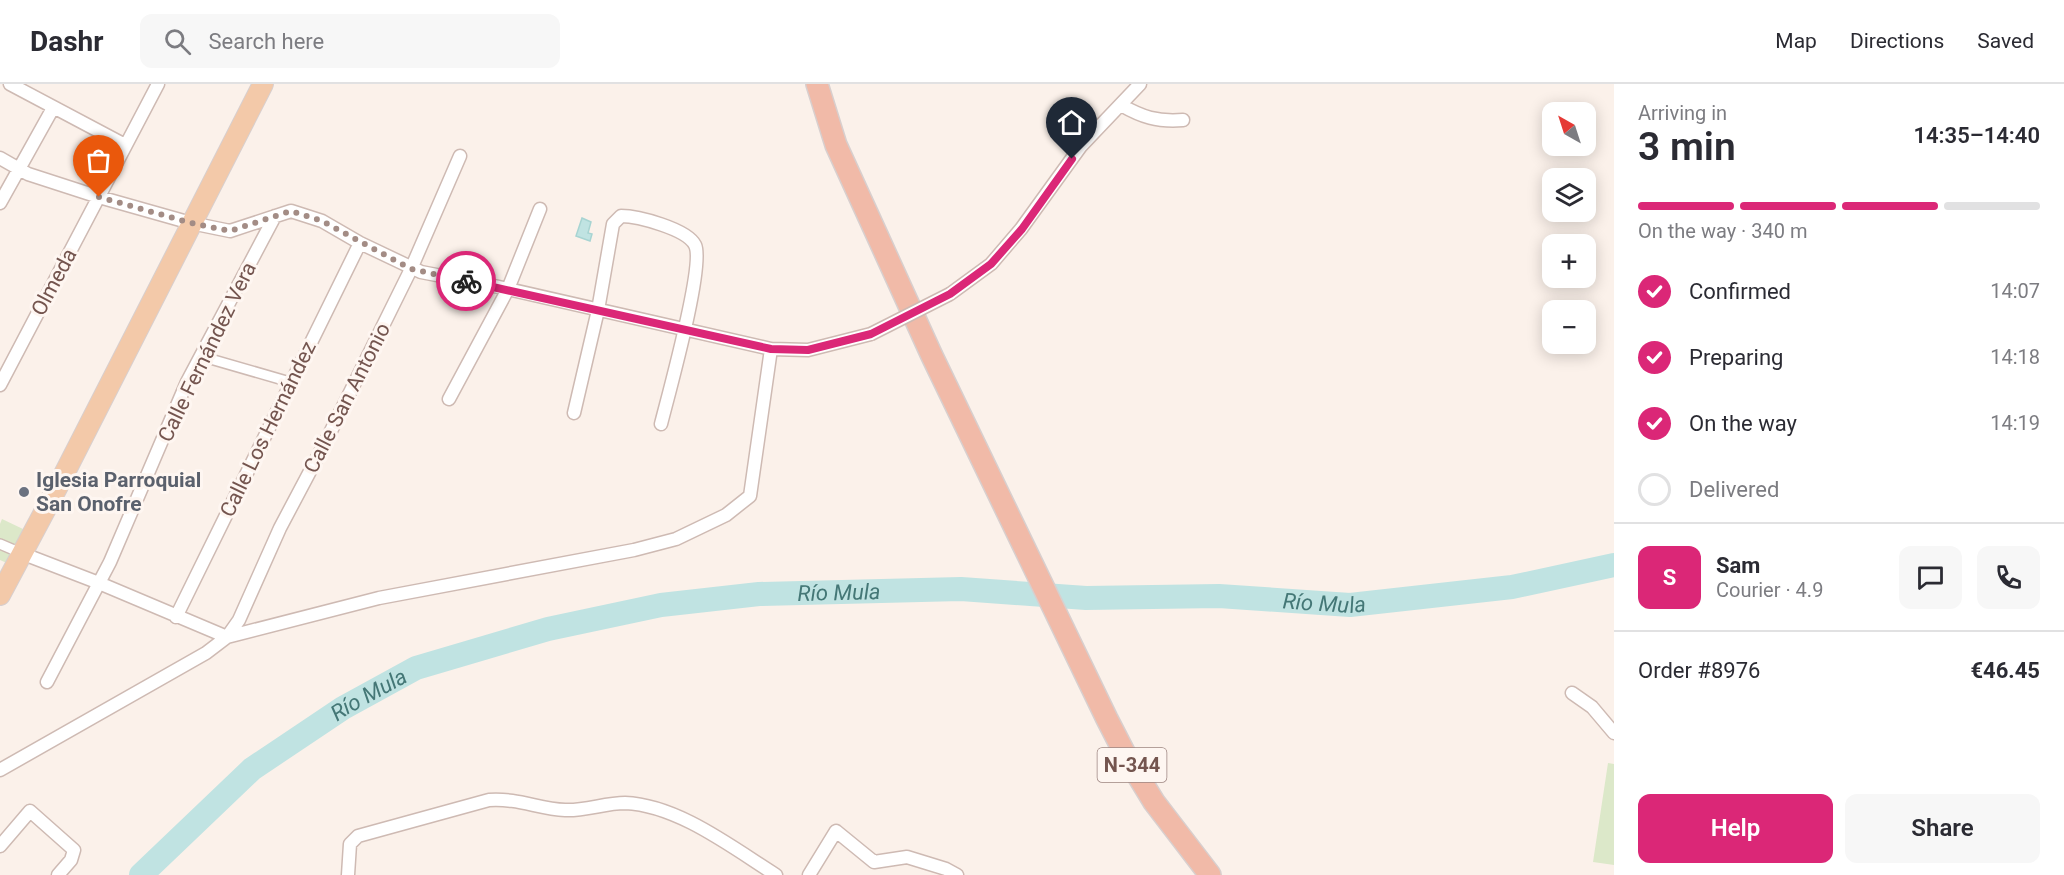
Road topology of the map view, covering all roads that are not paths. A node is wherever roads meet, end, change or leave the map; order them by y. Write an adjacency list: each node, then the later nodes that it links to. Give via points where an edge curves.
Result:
1 (10, 84): 7 (street)
2 (158, 84): 9 (street, Olmeda)
3 (263, 84): 17 (main road)
4 (817, 84): 47 (highway, N-344, via 836,145 877,236 1126,756 1154,802)
5 (1140, 84): 6 (street)
6 (1120, 105): 8 (street, via 1141,116); 23 (street, bridge, via 1082,146 1022,229 991,264 950,294 871,334 808,350)
7 (53, 108): 9 (street); 12 (street)
8 (1183, 120)
9 (125, 145): 13 (street, Olmeda)
10 (460, 156): 19 (street, Calle San Antonio)
11 (0, 158): 12 (street)
12 (19, 169): 13 (street); 14 (street)
13 (99, 197): 17 (street); 26 (street, Olmeda)
14 (0, 203)
15 (540, 209): 20 (street)
16 (275, 216): 17 (street, via 230,231); 18 (street, via 291,211 301,214); 24 (street, Calle Fernández Vera)
17 (191, 223): 31 (main road)
18 (360, 243): 19 (street); 25 (street, Calle Los Hernández)
19 (416, 270): 20 (street); 35 (street, Calle San Antonio)
20 (508, 289): 21 (street); 27 (street)
21 (598, 310): 22 (street); 22 (street, via 614,224 621,216 633,216 664,225 694,242 696,272); 28 (street)
22 (685, 330): 23 (street); 29 (street)
23 (771, 349): 35 (street, via 750,496 726,515 676,539 634,550 390,596)
24 (200, 356): 25 (street); 32 (street, Calle Fernández Vera)
25 (290, 382): 34 (street, Calle Los Hernández)
26 (0, 385)
27 (449, 399)
28 (574, 413)
29 (662, 424)
30 (0, 544): 31 (street)
31 (21, 553): 32 (street); 33 (main road)
32 (99, 583): 34 (street); 36 (street, Calle Fernández Vera)
33 (0, 595)
34 (176, 617): 35 (street)
35 (227, 637): 39 (street, via 206,653)
36 (47, 682)
37 (1572, 693): 38 (street, via 1592,707)
38 (1614, 733)
39 (0, 770)
40 (0, 846): 42 (street, via 30,811 74,849 71,860)
41 (875, 869): 45 (street, via 836,831); 46 (street, via 907,857)
42 (58, 875)
43 (348, 875): 44 (street, via 351,844 358,836 489,800 506,799 566,810 624,803 651,807 686,820)
44 (776, 875)
45 (809, 875)
46 (957, 875)
47 (1210, 875)

